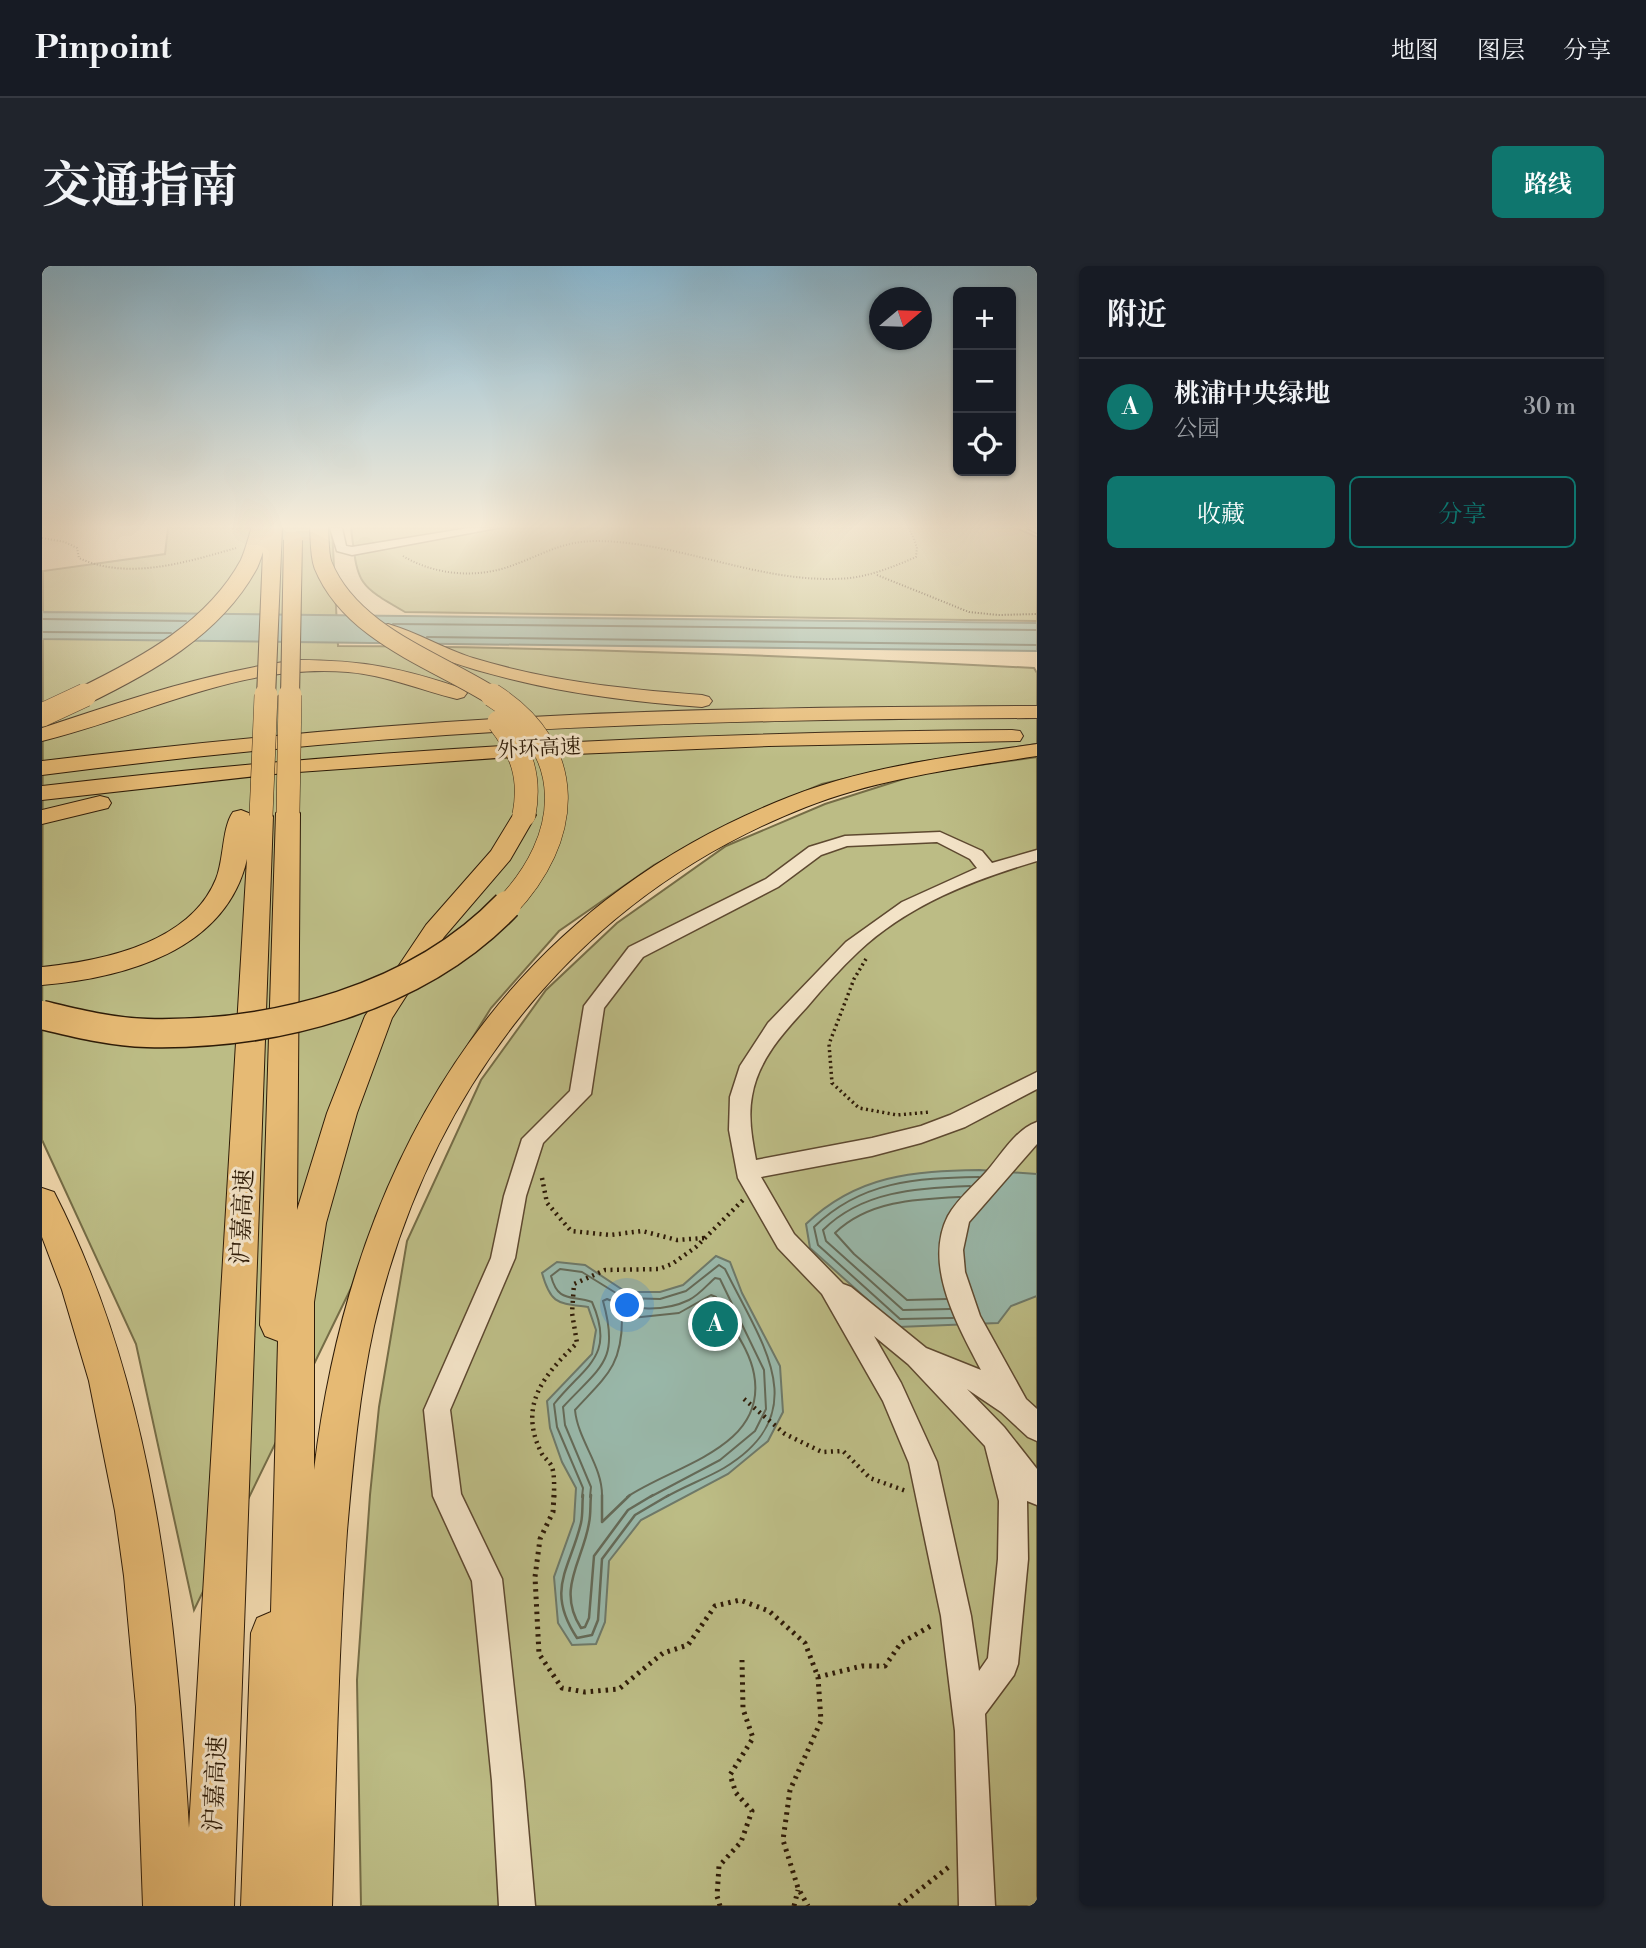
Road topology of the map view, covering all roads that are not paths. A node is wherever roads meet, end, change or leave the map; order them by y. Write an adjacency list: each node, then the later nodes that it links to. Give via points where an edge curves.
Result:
1 (219, 605): 8 (highway, bridge, via 127,674)
2 (270, 605): 15 (highway, bridge)
3 (285, 605): 15 (highway, 沪嘉高速, bridge)
4 (349, 605): 5 (highway, bridge)
5 (363, 616): 6 (highway, bridge, via 459,662 575,688 688,700 802,705); 20 (highway, bridge, via 377,629 509,707 545,752 554,776 557,807 550,844 533,878 460,947 405,979 345,1003 278,1020 194,1032 124,1031)
6 (1037, 704)
7 (1037, 712): 13 (highway, 外环高速, via 581,721 282,742)
8 (42, 715)
9 (42, 735): 35 (highway, bridge, via 237,673 322,663 366,666 457,693 498,721 522,754 527,772 524,815 502,855 435,931 379,1016 342,1113 309,1223 297,1301)
10 (1037, 736): 12 (highway, 外环高速, via 613,744)
11 (1037, 750): 36 (highway, via 946,761 871,778 762,816 704,845 593,919 540,969 487,1034 440,1111 396,1204 362,1306 338,1428 323,1574)
12 (283, 767): 14 (highway, 外环高速); 16 (highway)
13 (42, 768)
14 (42, 793)
15 (263, 815): 19 (highway, via 211,907 188,929 158,948 118,964 78,974); 33 (highway, 沪嘉高速); 34 (highway, 沪嘉高速)
16 (42, 817)
17 (1037, 855): 18 (street)
18 (988, 870): 23 (street, via 908,906 877,927 775,1028 750,1066 741,1097 740,1130); 37 (street, via 976,855 940,837 845,841 815,851 743,900 636,952 594,1006 580,1094 533,1139 515,1196 503,1258 437,1410 447,1496 487,1579)
19 (42, 976)
20 (42, 1015)
21 (1037, 1080): 23 (street, via 948,1125)
22 (1037, 1131): 27 (street, via 969,1205 954,1230 954,1268 961,1298 976,1336)
23 (751, 1179): 25 (street, via 786,1241)
24 (42, 1202): 32 (highway, via 72,1268 96,1342 121,1434 141,1539 157,1688)
25 (831, 1286): 26 (street); 31 (street, via 892,1392 923,1462 956,1616)
26 (917, 1356): 27 (street, via 971,1375); 29 (street)
27 (1015, 1404): 28 (street)
28 (1037, 1428)
29 (994, 1436): 30 (street); 31 (street, via 1013,1501 1013,1559 1003,1664)
30 (1037, 1491)
31 (969, 1709): 38 (street)
32 (168, 1906)
33 (209, 1906)
34 (266, 1906)
35 (288, 1906)
36 (307, 1906)
37 (517, 1906)
38 (976, 1906)

